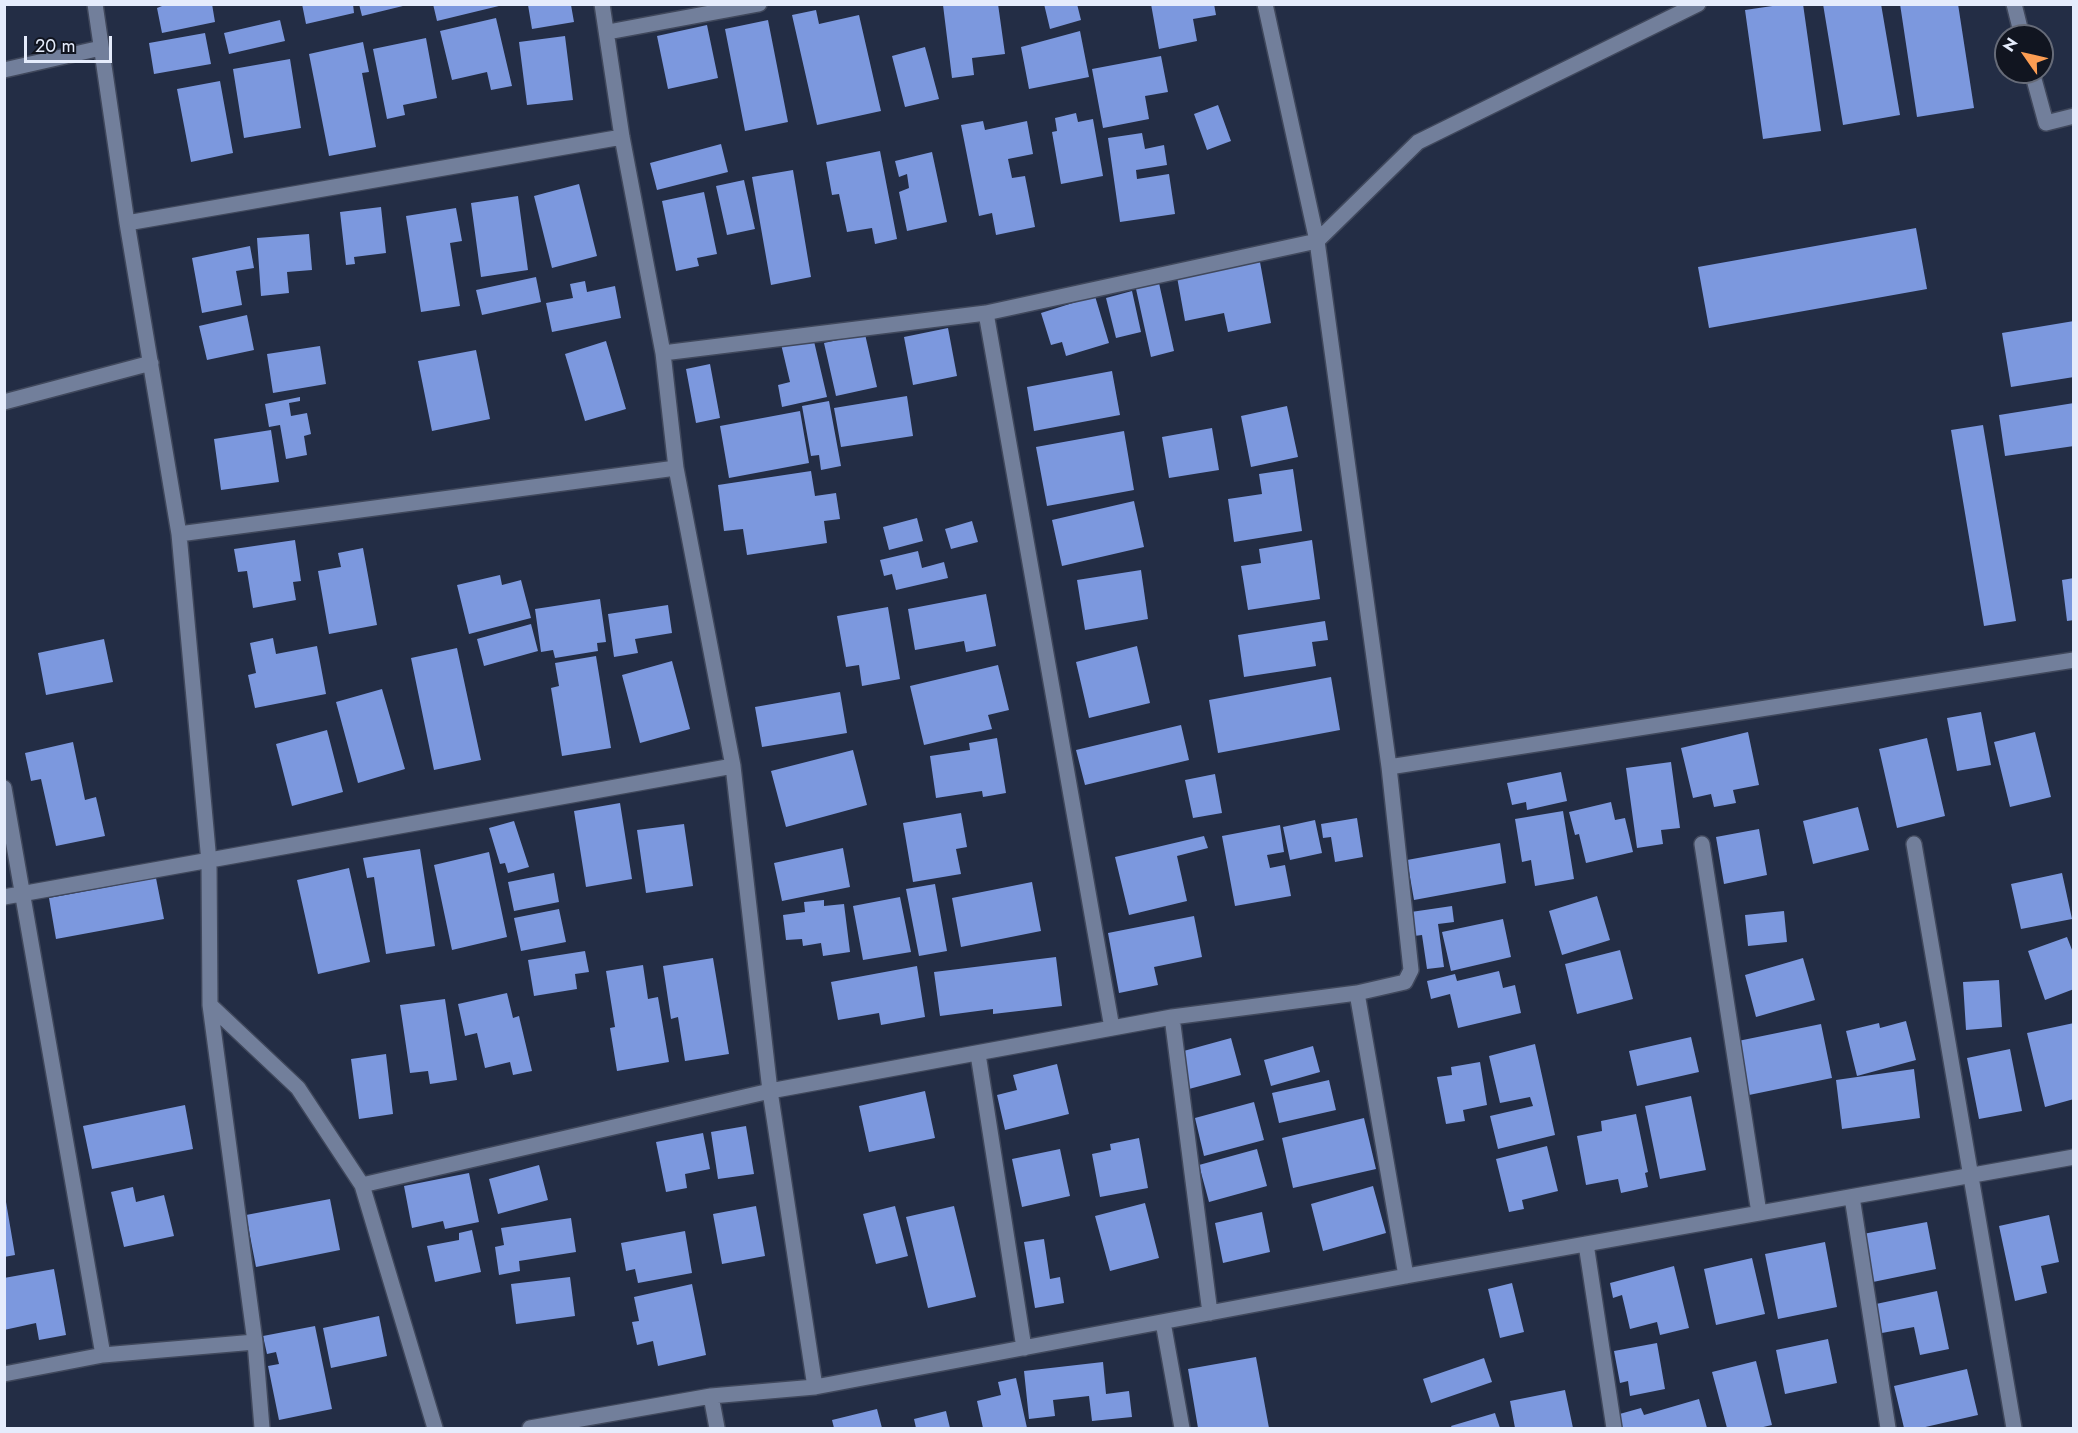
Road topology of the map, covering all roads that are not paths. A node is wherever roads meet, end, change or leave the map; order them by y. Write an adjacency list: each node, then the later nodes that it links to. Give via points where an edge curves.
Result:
1 (95, 4): 9 (street)
2 (602, 4): 8 (street)
3 (759, 4): 8 (street)
4 (1265, 4): 15 (street)
5 (1698, 4): 15 (street, via 1418,142)
6 (2014, 4): 7 (street)
7 (2019, 24)
8 (608, 32): 13 (street)
9 (101, 48): 10 (street); 14 (street)
10 (4, 69)
11 (2035, 84): 12 (street, via 2046,123)
12 (2073, 116)
13 (622, 137): 14 (street); 17 (street)
14 (128, 223): 18 (street)
15 (1317, 241): 16 (street); 24 (street)
16 (986, 313): 17 (street); 34 (street)
17 (663, 352): 20 (street)
18 (151, 363): 19 (street); 21 (street)
19 (4, 402)
20 (676, 468): 21 (street); 23 (street)
21 (179, 534): 28 (street)
22 (2073, 660): 24 (street)
23 (733, 766): 28 (street); 36 (street)
24 (1389, 767): 31 (street, via 1411,969 1399,985)
25 (4, 788): 29 (street)
26 (1702, 844): 41 (street)
27 (1914, 844): 38 (street)
28 (209, 862): 29 (street); 32 (street)
29 (23, 894): 30 (street); 48 (street)
30 (4, 897)
31 (1357, 993): 33 (street); 43 (street)
32 (210, 1005): 39 (street, via 298,1088); 46 (street)
33 (1172, 1017): 34 (street); 44 (street)
34 (1112, 1028): 35 (street)
35 (978, 1054): 36 (street); 47 (street)
36 (770, 1091): 39 (street); 50 (street)
37 (2073, 1157): 38 (street)
38 (1969, 1175): 40 (street); 59 (street)
39 (362, 1185): 53 (street)
40 (1852, 1197): 41 (street); 58 (street)
41 (1759, 1213): 42 (street)
42 (1586, 1244): 43 (street); 57 (street)
43 (1407, 1276): 44 (street)
44 (1210, 1313): 45 (street)
45 (1163, 1322): 47 (street); 56 (street)
46 (255, 1342): 48 (street); 52 (street)
47 (1024, 1348): 50 (street)
48 (103, 1355): 49 (street)
49 (4, 1374)
50 (815, 1387): 51 (street)
51 (711, 1396): 54 (street); 55 (street)
52 (262, 1428)
53 (435, 1428)
54 (530, 1428)
55 (717, 1428)
56 (1182, 1428)
57 (1614, 1428)
58 (1888, 1428)
59 (2014, 1428)

